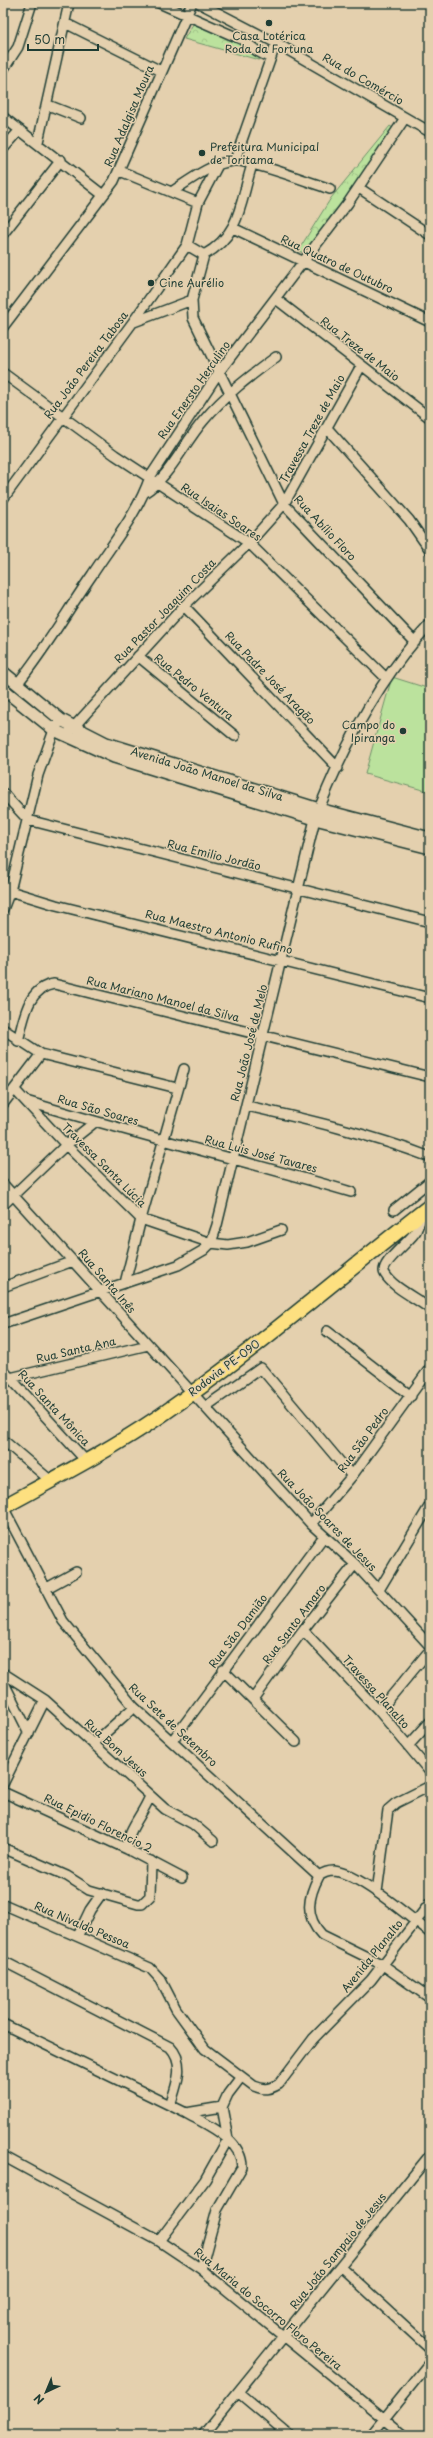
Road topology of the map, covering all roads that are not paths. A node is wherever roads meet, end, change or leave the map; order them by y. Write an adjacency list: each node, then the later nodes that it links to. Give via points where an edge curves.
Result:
1 (32, 3): 10 (street, via 18,47)
2 (69, 3): 7 (street)
3 (159, 3): 6 (street)
4 (192, 3): 6 (street, Rua Adalgisa Moura)
5 (199, 3): 8 (street, Rua do Comércio)
6 (188, 16): 9 (street, via 243,40); 11 (street, Rua Adalgisa Moura)
7 (65, 23): 11 (street); 12 (street)
8 (276, 43): 9 (street); 15 (street, Rua do Comércio)
9 (270, 58): 21 (street)
10 (3, 70)
11 (161, 71): 24 (street, Rua Adalgisa Moura)
12 (48, 105): 14 (street); 18 (street)
13 (3, 117): 16 (street)
14 (81, 118)
15 (405, 118): 17 (street, Rua do Comércio); 25 (street, Rua Enersto Herculino)
16 (20, 130): 18 (street); 19 (street)
17 (430, 132)
18 (38, 142): 20 (street)
19 (3, 149)
20 (61, 160): 28 (street); 31 (street)
21 (235, 160): 22 (street); 23 (street)
22 (218, 165): 27 (street); 29 (street, Rua João Pereira Tabosa)
23 (252, 165): 26 (street); 30 (street)
24 (120, 171): 27 (street); 28 (street, Rua Adalgisa Moura)
25 (359, 188): 32 (street); 35 (street, Rua Enersto Herculino)
26 (330, 189)
27 (173, 192): 29 (street)
28 (103, 195): 40 (street, Rua Adalgisa Moura)
29 (198, 203): 33 (street, Rua João Pereira Tabosa)
30 (233, 228): 34 (street, via 220,246); 35 (street, Rua Quatro de Outubro)
31 (3, 234)
32 (430, 235)
33 (187, 245): 34 (street); 38 (street, Rua João Pereira Tabosa)
34 (204, 255): 37 (street)
35 (304, 261): 36 (street, Rua Enersto Herculino); 39 (street, Rua Quatro de Outubro)
36 (276, 299): 42 (street, Rua Treze de Maio); 43 (street, Rua Enersto Herculino)
37 (192, 300): 38 (street); 43 (street, Rua Abílio Floro, via 193,318)
38 (134, 322): 46 (street, Rua João Pereira Tabosa)
39 (430, 322)
40 (3, 327)
41 (276, 356): 45 (street)
42 (361, 366): 47 (street, Rua Treze de Maio); 48 (street, Travessa Treze de Maio)
43 (219, 372): 45 (street, Rua Abílio Floro); 49 (street, Rua Enersto Herculino)
44 (3, 373): 46 (street, Rua Isaias Soares)
45 (229, 393): 50 (street, via 203,420); 53 (street, Rua Abílio Floro)
46 (62, 418): 49 (street, Rua Isaias Soares); 52 (street, Rua João Pereira Tabosa)
47 (430, 418)
48 (327, 428): 53 (street, Travessa Treze de Maio); 55 (street, via 409,520)
49 (150, 477): 50 (street, Rua Isaias Soares); 51 (street, Rua Enersto Herculino)
50 (159, 484): 51 (street); 54 (street, Rua Isaias Soares)
51 (144, 493): 62 (street, Rua Enersto Herculino, via 36,660)
52 (3, 498)
53 (284, 504): 54 (street, Rua Pastor Joaquim Costa); 58 (street, Rua Abílio Floro)
54 (249, 542): 56 (street, Rua Pastor Joaquim Costa); 61 (street, Rua Isaias Soares)
55 (430, 550)
56 (184, 606): 59 (street, Rua Pastor Joaquim Costa); 69 (street, Rua Padre José Aragão)
57 (430, 624): 58 (street, Rua João José de Melo)
58 (415, 642): 61 (street, Rua João José de Melo)
59 (138, 656): 65 (street, Rua Pastor Joaquim Costa); 68 (street, Rua Pedro Ventura)
60 (3, 672): 62 (street, Avenida João Manoel da Silva)
61 (386, 678): 69 (street, Rua João José de Melo)
62 (17, 684): 64 (street, Avenida João Manoel da Silva)
63 (3, 689): 66 (street, Avenida João Manoel da Silva)
64 (61, 720): 65 (street, Avenida João Manoel da Silva); 66 (street)
65 (73, 727): 67 (street, Rua Pastor Joaquim Costa); 71 (street, Avenida João Manoel da Silva, via 120,747)
66 (54, 730): 67 (street, Avenida João Manoel da Silva); 72 (street, via 38,776)
67 (65, 736): 71 (street, Avenida João Manoel da Silva, via 119,759)
68 (235, 736)
69 (338, 768): 71 (street, Rua João José de Melo)
70 (3, 793): 72 (street)
71 (317, 814): 73 (street, Avenida João Manoel da Silva); 76 (street, Rua João José de Melo)
72 (28, 820): 76 (street, Rua Emilio Jordão); 77 (street)
73 (370, 828): 74 (street, Avenida João Manoel da Silva); 75 (street, Avenida João Manoel da Silva)
74 (430, 838)
75 (430, 848)
76 (298, 888): 79 (street, Rua Emilio Jordão); 80 (street, Rua João José de Melo)
77 (6, 889): 78 (street); 80 (street, Rua Maestro Antonio Rufino)
78 (3, 909)
79 (430, 922)
80 (282, 960): 81 (street, Rua Maestro Antonio Rufino); 83 (street, Rua João José de Melo)
81 (430, 998)
82 (3, 1029): 84 (street)
83 (263, 1036): 84 (street, Rua Mariano Manoel da Silva, via 54,984 42,987 30,1002); 87 (street, Rua Mariano Manoel da Silva); 92 (street, Rua João José de Melo)
84 (18, 1040): 85 (street)
85 (41, 1054): 88 (street); 89 (street)
86 (184, 1069): 88 (street)
87 (430, 1077)
88 (177, 1088): 94 (street)
89 (15, 1090): 90 (street, Travessa Santa Lúcia); 91 (street)
90 (26, 1102): 93 (street, Rua São Soares); 95 (street, Travessa Santa Lúcia)
91 (3, 1104)
92 (246, 1106): 96 (street, via 339,1127 393,1142); 97 (street, Rua João José de Melo)
93 (95, 1122): 94 (street, Rua São Soares); 95 (street)
94 (163, 1140): 97 (street, Rua Luis José Tavares); 105 (street)
95 (66, 1145): 101 (street); 105 (street, Travessa Santa Lúcia)
96 (430, 1157)
97 (234, 1158): 100 (street, Rua Luis José Tavares); 107 (street, Rua João José de Melo)
98 (430, 1181): 104 (street)
99 (3, 1184): 101 (street, Rua Santa Inês)
100 (351, 1192)
101 (13, 1196): 102 (street); 108 (street, Rua Santa Inês)
102 (3, 1205)
103 (426, 1209): 112 (street, via 416,1231 386,1263 384,1271 385,1275); 119 (main road, Rodovia PE-090)
104 (394, 1210)
105 (140, 1219): 107 (street, Travessa Santa Lúcia); 109 (street)
106 (281, 1230): 107 (street, Travessa Santa Lúcia, via 236,1245)
107 (211, 1243): 109 (street, via 178,1265)
108 (74, 1261): 110 (street); 111 (street, Rua Santa Inês)
109 (125, 1282): 111 (street)
110 (3, 1287)
111 (100, 1293): 113 (street); 115 (street, Rua Santa Inês)
112 (430, 1309)
113 (3, 1324)
114 (327, 1331): 120 (street)
115 (148, 1345): 118 (street, Rua Santa Ana); 119 (street, Rua Santa Inês)
116 (430, 1368): 120 (street, Rua São Pedro)
117 (3, 1370): 118 (street, Rua Santa Mônica)
118 (10, 1378): 123 (street, Rua Santa Mônica)
119 (192, 1393): 121 (street, Rua João Soares de Jesus); 123 (main road, Rodovia PE-090)
120 (411, 1396): 124 (street, Rua São Pedro)
121 (205, 1408): 124 (street, via 261,1368); 128 (street, Rua João Soares de Jesus)
122 (3, 1440): 125 (street)
123 (87, 1462): 125 (main road, Rodovia PE-090)
124 (352, 1476): 128 (street, Rua São Pedro)
125 (51, 1481): 127 (main road, Rodovia PE-090)
126 (430, 1505): 133 (street)
127 (3, 1507): 132 (street, Rua Sete de Setembro)
128 (311, 1524): 129 (street, Rua João Soares de Jesus)
129 (324, 1536): 130 (street, Rua João Soares de Jesus); 137 (street, Rua São Damião)
130 (355, 1564): 133 (street, Rua João Soares de Jesus); 134 (street, Rua Santo Amaro)
131 (76, 1572): 132 (street)
132 (45, 1589): 142 (street, Rua Sete de Setembro, via 72,1633)
133 (379, 1590): 135 (street, Rua João Soares de Jesus)
134 (303, 1630): 140 (street, Rua Santo Amaro); 143 (street, Travessa Planalto)
135 (430, 1646)
136 (430, 1650): 143 (street)
137 (223, 1670): 140 (street); 146 (street, Rua São Damião)
138 (3, 1673): 141 (street, Rua Bom Jesus)
139 (3, 1681): 145 (street)
140 (253, 1699): 147 (street)
141 (45, 1700): 145 (street); 148 (street, Rua Bom Jesus)
142 (134, 1707): 146 (street, Rua Sete de Setembro); 148 (street)
143 (379, 1711): 149 (street, Travessa Planalto)
144 (430, 1722): 149 (street)
145 (29, 1733): 151 (street)
146 (172, 1741): 159 (street, Rua Sete de Setembro)
147 (296, 1742)
148 (93, 1744): 154 (street, Rua Bom Jesus)
149 (408, 1746): 150 (street, Travessa Planalto)
150 (430, 1772)
151 (3, 1784)
152 (430, 1786): 161 (street, via 396,1803 388,1810)
153 (3, 1792): 157 (street, Rua Epidio Florencio 2)
154 (150, 1796): 155 (street, Rua Bom Jesus, via 173,1815 193,1824); 157 (street, via 128,1837)
155 (212, 1841)
156 (3, 1848): 162 (street, via 66,1876 89,1890)
157 (127, 1850): 158 (street, Rua Epidio Florencio 2)
158 (151, 1861): 160 (street, Rua Epidio Florencio 2); 162 (street, via 150,1896 142,1904)
159 (319, 1876): 161 (street, via 334,1871); 169 (street, via 311,1892 308,1908 317,1930 322,1935)
160 (182, 1878)
161 (377, 1892): 165 (street)
162 (102, 1893): 167 (street)
163 (430, 1903): 165 (street, Avenida Planalto)
164 (3, 1904): 167 (street, Rua Nivaldo Pessoa)
165 (416, 1922): 166 (street); 169 (street, Avenida Planalto)
166 (430, 1933)
167 (78, 1935): 172 (street, Rua Nivaldo Pessoa, via 150,1968 161,1980 179,2014 204,2049)
168 (3, 1961): 173 (street, via 170,2047 175,2052 178,2078)
169 (383, 1965): 170 (street); 172 (street, Avenida Planalto, via 313,2039 278,2084 264,2089)
170 (430, 1998)
171 (3, 2024): 173 (street)
172 (241, 2077): 174 (street)
173 (170, 2105): 175 (street)
174 (222, 2107): 175 (street); 176 (street)
175 (186, 2113): 176 (street)
176 (228, 2139): 179 (street, via 205,2180); 181 (street, via 239,2152 242,2167 216,2210)
177 (3, 2156): 179 (street, Rua Maria do Socorro Floro Pereira)
178 (430, 2156): 180 (street, Rua João Sampaio de Jesus)
179 (159, 2241): 181 (street, Rua Maria do Socorro Floro Pereira)
180 (340, 2266): 182 (street, Rua João Sampaio de Jesus); 183 (street)
181 (201, 2269): 182 (street, Rua Maria do Socorro Floro Pereira)
182 (284, 2337): 185 (street, Rua João Sampaio de Jesus); 186 (street, Rua Maria do Socorro Floro Pereira)
183 (430, 2349)
184 (430, 2362): 186 (street)
185 (239, 2393): 187 (street, Rua João Sampaio de Jesus); 188 (street)
186 (385, 2419): 189 (street); 190 (street, Rua Maria do Socorro Floro Pereira)
187 (203, 2435)
188 (289, 2435)
189 (372, 2435)
190 (404, 2435)

